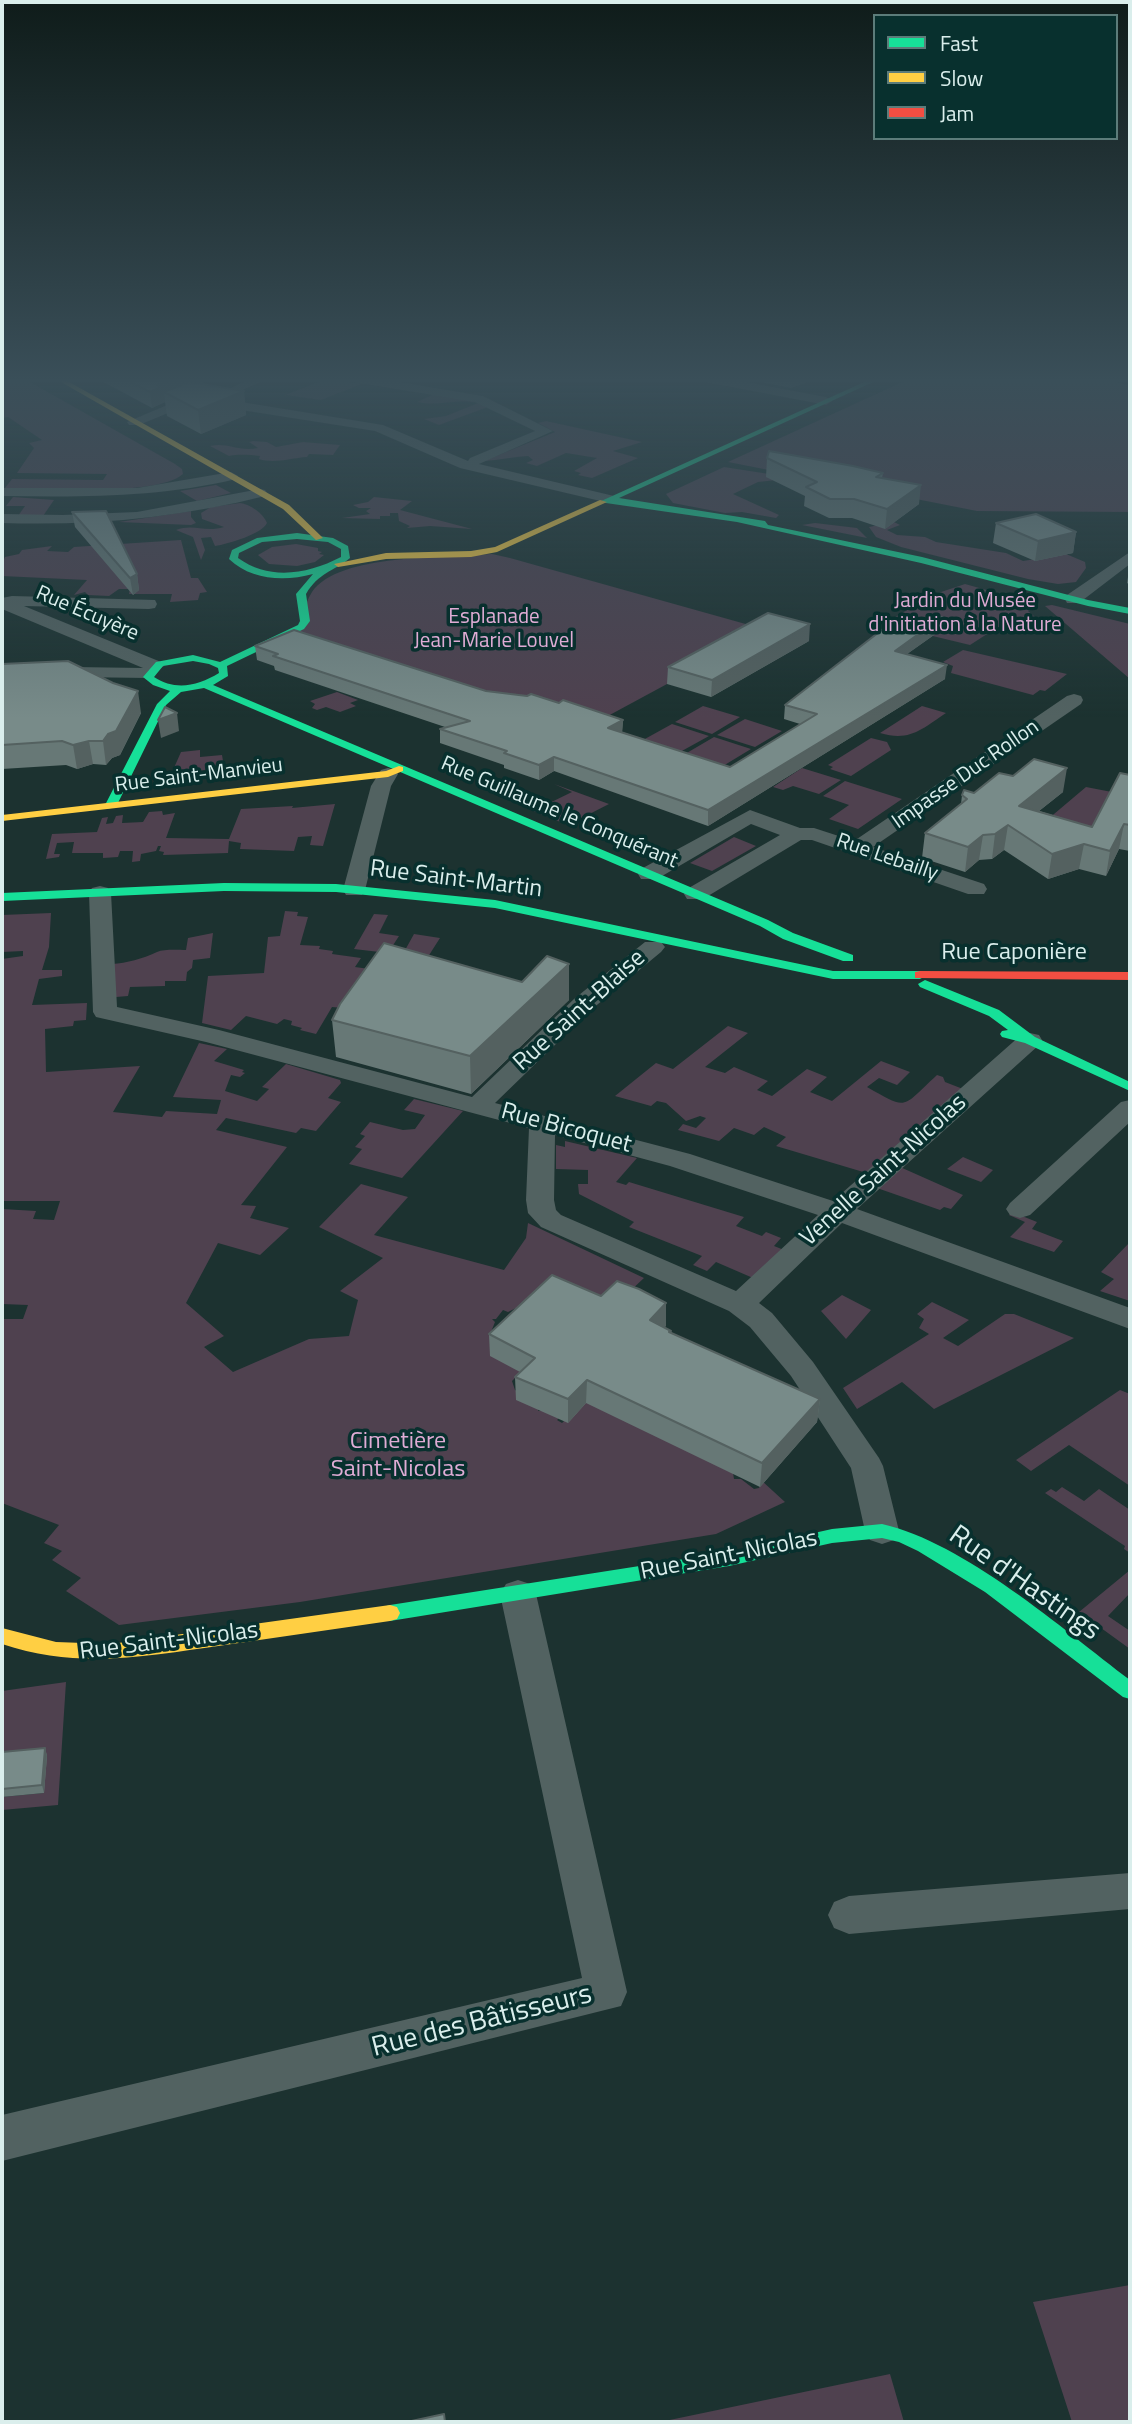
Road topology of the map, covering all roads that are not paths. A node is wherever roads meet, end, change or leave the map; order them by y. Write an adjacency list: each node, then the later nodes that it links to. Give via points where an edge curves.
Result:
1 (144, 491): 6 (street)
2 (256, 491): 8 (main road)
3 (571, 491): 7 (street)
4 (590, 491): 7 (main road)
5 (626, 491): 9 (main road)
6 (2, 492)
7 (583, 494): 9 (street); 13 (main road, via 475,544)
8 (262, 495): 10 (street, via 137,516); 11 (main road, via 279,520); 12 (main road, via 286,507)
9 (609, 499): 15 (main road, via 488,552 400,554); 18 (main road, via 868,544)
10 (2, 519)
11 (270, 538): 12 (main road); 16 (main road, via 245,545 233,556 235,563)
12 (319, 538): 13 (main road)
13 (338, 543): 15 (main road, via 347,553)
14 (1130, 557): 18 (street)
15 (331, 567): 16 (main road, via 289,575); 24 (main road, via 301,594 305,621 301,627)
16 (258, 573): 17 (main road)
17 (274, 592)
18 (1081, 601): 21 (main road); 22 (main road)
19 (2, 602): 20 (street); 25 (street, Rue Écuyère)
20 (149, 604)
21 (1130, 611)
22 (1130, 616)
23 (280, 618): 24 (main road, via 268,634 228,650)
24 (216, 663): 25 (main road, via 184,659); 29 (main road, via 224,674)
25 (152, 669): 27 (street); 30 (main road, via 154,684)
26 (2, 671): 27 (street)
27 (79, 673): 28 (street)
28 (2, 679)
29 (205, 685): 30 (main road); 32 (main road, Rue Guillaume le Conquérant)
30 (179, 688): 33 (main road, via 156,714)
31 (1074, 700): 36 (street, Impasse Duc Rollon)
32 (394, 772): 33 (main road, Rue Saint-Manvieu); 37 (main road, Rue Guillaume le Conquérant); 39 (street, via 381,786)
33 (110, 807): 34 (main road, Rue Saint-Manvieu)
34 (2, 818)
35 (797, 834): 36 (street, Rue Lebailly, via 814,834); 37 (street, Rue Lebailly, via 750,816); 41 (street)
36 (857, 848): 38 (street, Rue Lebailly)
37 (649, 874): 41 (main road, Rue Guillaume le Conquérant)
38 (976, 889)
39 (354, 890): 40 (main road, Rue Saint-Martin, via 314,886); 45 (main road, Rue Saint-Martin, via 495,904 834,975)
40 (100, 892): 42 (main road, Rue Saint-Martin); 48 (street, Rue Bicoquet, via 105,1012)
41 (695, 894): 45 (main road, Rue Guillaume le Conquérant)
42 (2, 897)
43 (653, 947): 48 (street, Rue Saint-Blaise, via 583,1004)
44 (1130, 976): 45 (main road, Rue Caponière)
45 (897, 982): 46 (main road, via 992,1030); 46 (main road, Rue Guillaume le Conquérant, via 961,997 1014,1022)
46 (1030, 1040): 47 (main road); 52 (street, Venelle Saint-Nicolas)
47 (1130, 1087)
48 (478, 1105): 50 (street, Rue Bicoquet)
49 (1130, 1108): 51 (street)
50 (542, 1123): 52 (street, Rue Bicoquet, via 680,1160); 53 (street, via 542,1213 551,1221)
51 (1020, 1209)
52 (839, 1211): 53 (street, Venelle Saint-Nicolas); 54 (street, Rue Bicoquet)
53 (740, 1304): 55 (street, via 761,1320 802,1369 867,1466)
54 (1130, 1319)
55 (882, 1531): 56 (main road, Rue Saint-Nicolas, via 832,1536 729,1559); 58 (main road, Rue d'Hastings, via 925,1546 992,1587)
56 (518, 1594): 57 (main road, Rue Saint-Nicolas, via 75,1656 21,1645); 61 (street, Rue des Bâtisseurs, via 606,1992)
57 (2, 1636)
58 (1130, 1692)
59 (1130, 1891): 60 (street)
60 (849, 1915)
61 (2, 2138)

